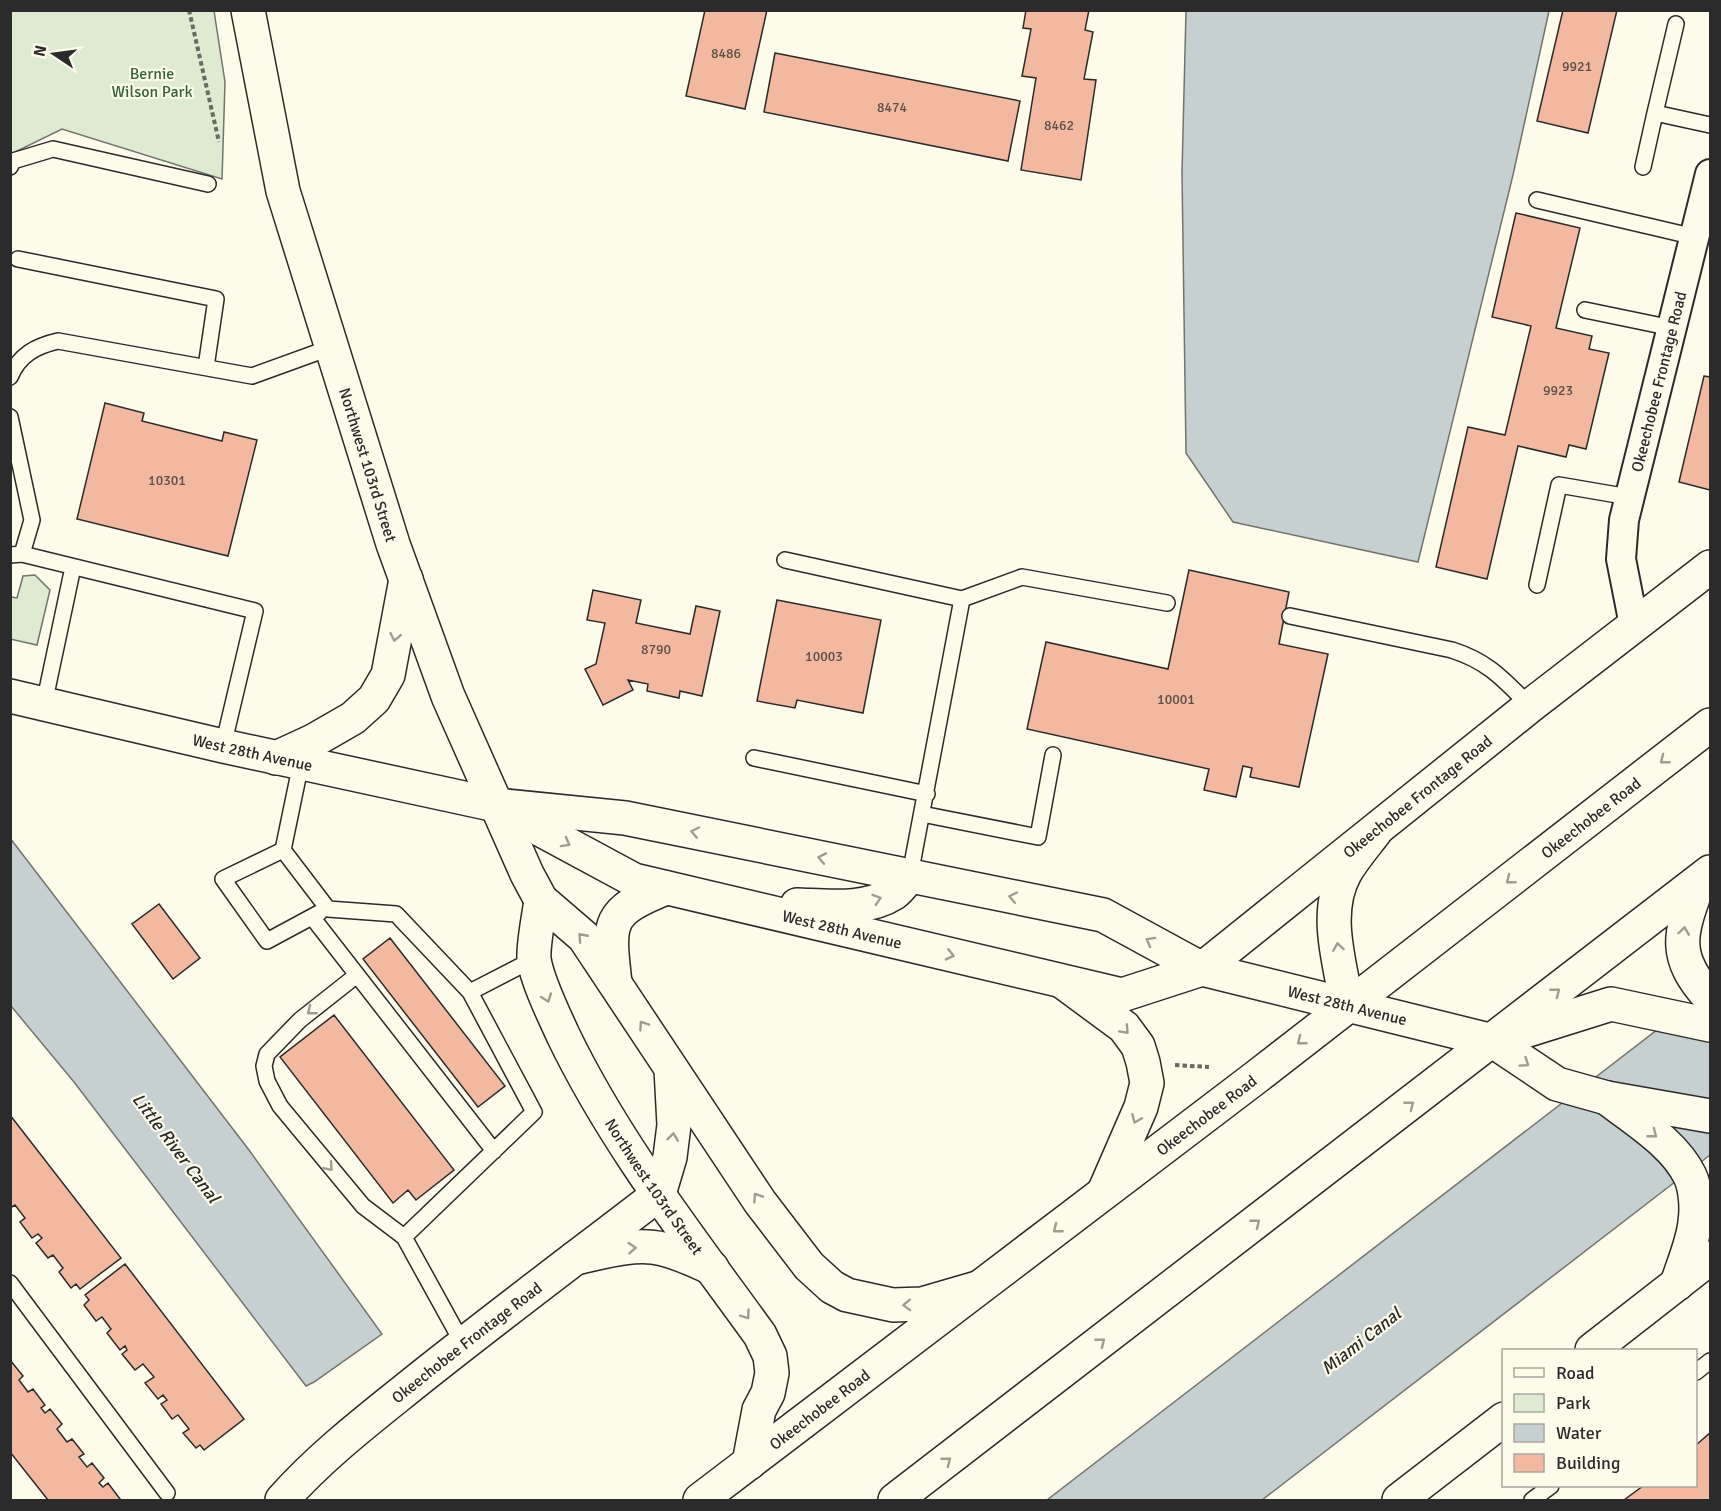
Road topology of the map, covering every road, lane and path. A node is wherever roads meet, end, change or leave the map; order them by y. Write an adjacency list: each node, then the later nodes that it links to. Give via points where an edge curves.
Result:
1 (189, 10): 6 (path)
2 (248, 10): 16 (main road, Northwest 103rd Street, via 283,191)
3 (1676, 24): 4 (lane)
4 (1655, 113): 5 (lane); 8 (lane)
5 (1710, 125)
6 (219, 142)
7 (10, 167): 10 (lane, via 13,161 53,149)
8 (1643, 167)
9 (1710, 174): 12 (street, Okeechobee Frontage Road)
10 (208, 184)
11 (1537, 200): 12 (lane)
12 (1695, 237): 15 (street, Okeechobee Frontage Road)
13 (18, 259): 17 (lane, via 216,299)
14 (1585, 310): 15 (lane)
15 (1672, 328): 20 (street, Okeechobee Frontage Road)
16 (332, 347): 17 (lane, via 252,376); 25 (main road, Northwest 103rd Street)
17 (206, 367): 18 (lane, via 58,341 40,345 25,355)
18 (10, 377)
19 (10, 417): 21 (lane, via 32,520)
20 (1629, 497): 26 (lane, via 1559,485); 30 (street, Okeechobee Frontage Road, via 1621,559)
21 (16, 554): 23 (lane)
22 (785, 560): 27 (lane)
23 (73, 567): 32 (lane); 35 (lane, via 255,611)
24 (1710, 567): 30 (main road, Okeechobee Frontage Road)
25 (406, 579): 38 (main road, one-way to 38, via 388,675 374,699 353,718); 40 (main road, Northwest 103rd Street, via 448,696)
26 (1537, 585)
27 (962, 599): 28 (lane, via 1022,578); 39 (lane)
28 (1167, 603)
29 (1290, 616): 33 (lane, via 1468,655 1497,673)
30 (1634, 625): 33 (main road, Okeechobee Frontage Road)
31 (10, 696): 32 (main road, West 28th Avenue)
32 (44, 704): 35 (main road, West 28th Avenue)
33 (1530, 706): 42 (main road, Okeechobee Frontage Road)
34 (1710, 725): 58 (main road, Okeechobee Road, one-way to 58)
35 (223, 746): 38 (main road, West 28th Avenue)
36 (1053, 755): 41 (lane, via 1038,837)
37 (754, 758): 39 (lane)
38 (289, 760): 40 (main road, West 28th Avenue); 43 (lane)
39 (927, 794): 41 (lane)
40 (496, 805): 44 (main road, West 28th Avenue, one-way to 40, via 625,818); 46 (main road, West 28th Avenue, one-way to 46, via 634,880); 47 (main road, Northwest 103rd Street)
41 (922, 814): 44 (lane)
42 (1375, 832): 52 (main road, Okeechobee Frontage Road); 58 (main road, one-way to 42, via 1334,925 1335,904 1345,873)
43 (283, 850): 49 (lane); 50 (lane, via 223,879 267,941)
44 (910, 876): 48 (main road, one-way to 44, via 852,906 894,893); 52 (main road, West 28th Avenue, one-way to 44, via 1103,915)
45 (1705, 877): 56 (main road, one-way to 45, via 1684,961 1682,943 1685,919); 60 (main road, one-way to 45)
46 (666, 888): 48 (main road, West 28th Avenue); 55 (main road, via 637,900 620,913 613,926 610,939)
47 (541, 900): 51 (main road, Northwest 103rd Street); 55 (main road, Northwest 103rd Street, one-way to 47, via 584,937)
48 (735, 904): 54 (main road, West 28th Avenue, one-way to 54)
49 (328, 909): 50 (lane); 57 (lane, via 396,914)
50 (312, 917): 53 (lane)
51 (534, 959): 57 (lane); 68 (main road, Northwest 103rd Street, one-way to 68, via 548,1003 576,1062)
52 (1202, 969): 54 (main road, West 28th Avenue, via 1122,995); 58 (main road, West 28th Avenue)
53 (357, 975): 66 (lane); 69 (lane, one-way to 69, via 300,1020 267,1054 264,1066 280,1106 363,1206)
54 (1063, 982): 67 (main road, one-way to 67, via 1124,1027 1138,1046 1147,1083 1141,1107)
55 (615, 983): 62 (main road, Northwest 103rd Street, one-way to 55)
56 (1703, 989)
57 (470, 992): 66 (lane, via 534,1112)
58 (1347, 1005): 60 (main road, West 28th Avenue); 67 (main road, Okeechobee Road, one-way to 67)
59 (1710, 1025): 60 (main road, via 1611,1004)
60 (1493, 1041): 64 (main road, West 28th Avenue, one-way to 64, via 1557,1084); 86 (main road, one-way to 60)
61 (1166, 1064): 63 (path)
62 (671, 1067): 68 (main road, one-way to 62, via 674,1125); 75 (main road, Northwest 103rd Street, one-way to 62, via 922,1304 893,1305 847,1295 832,1287 809,1266 760,1202)
63 (1209, 1067)
64 (1607, 1098): 65 (main road, West 28th Avenue); 74 (main road, one-way to 74, via 1668,1146 1691,1177 1696,1221)
65 (1710, 1116)
66 (494, 1151): 69 (lane)
67 (1103, 1193): 75 (main road, Okeechobee Road, one-way to 75)
68 (659, 1194): 70 (main road, Okeechobee Frontage Road); 72 (main road, Northwest 103rd Street)
69 (404, 1238): 76 (lane)
70 (575, 1258): 72 (main road, one-way to 72, via 638,1247 662,1249); 76 (main road, Okeechobee Frontage Road)
71 (1710, 1258): 74 (main road)
72 (712, 1268): 81 (main road, Northwest 103rd Street, one-way to 81, via 760,1335 770,1356 772,1373 759,1410)
73 (10, 1283): 83 (lane)
74 (1677, 1284): 77 (main road)
75 (983, 1286): 81 (main road, Okeechobee Road)
76 (463, 1344): 84 (main road, Okeechobee Frontage Road, via 307,1471)
77 (1593, 1349)
78 (1710, 1361): 79 (lane)
79 (1697, 1371)
80 (1502, 1420): 87 (main road)
81 (749, 1462): 85 (main road, Okeechobee Road)
82 (1548, 1487): 88 (lane)
83 (167, 1494)
84 (282, 1500)
85 (700, 1500)
86 (895, 1500)
87 (1400, 1500)
88 (1532, 1500)

